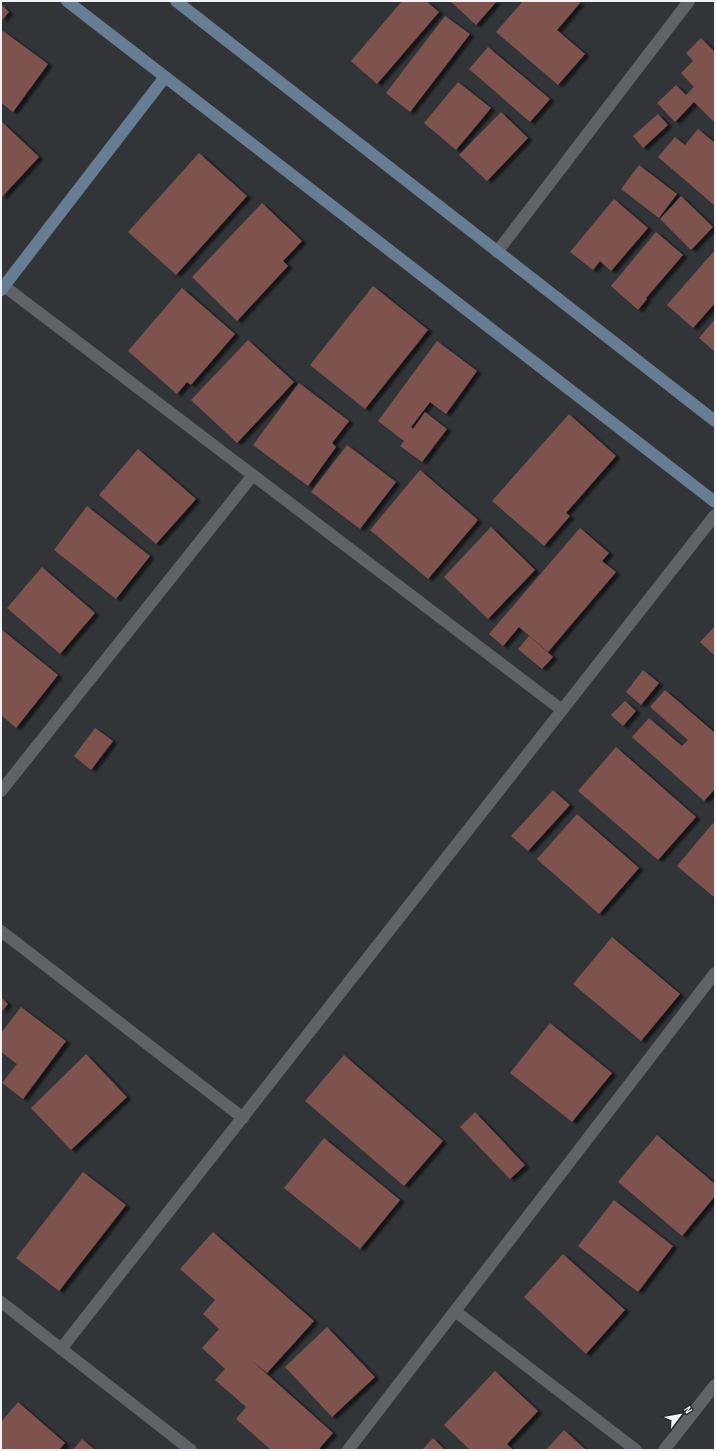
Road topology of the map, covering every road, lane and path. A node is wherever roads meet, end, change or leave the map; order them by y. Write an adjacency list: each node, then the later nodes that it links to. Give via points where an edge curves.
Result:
1 (67, 1): 4 (street)
2 (176, 1): 5 (street)
3 (689, 1): 5 (street)
4 (165, 77): 6 (street); 9 (street)
5 (497, 252): 7 (street)
6 (2, 288): 8 (street)
7 (715, 421)
8 (253, 475): 11 (street); 12 (street)
9 (715, 502)
10 (715, 515): 11 (street)
11 (562, 710): 15 (street)
12 (1, 791)
13 (1, 930): 15 (street)
14 (715, 973): 17 (street)
15 (243, 1118): 18 (street)
16 (1, 1302): 18 (street)
17 (455, 1311): 21 (street); 22 (street)
18 (61, 1349): 20 (street)
19 (715, 1385): 23 (street)
20 (191, 1450)
21 (348, 1450)
22 (636, 1450)
23 (664, 1450)

